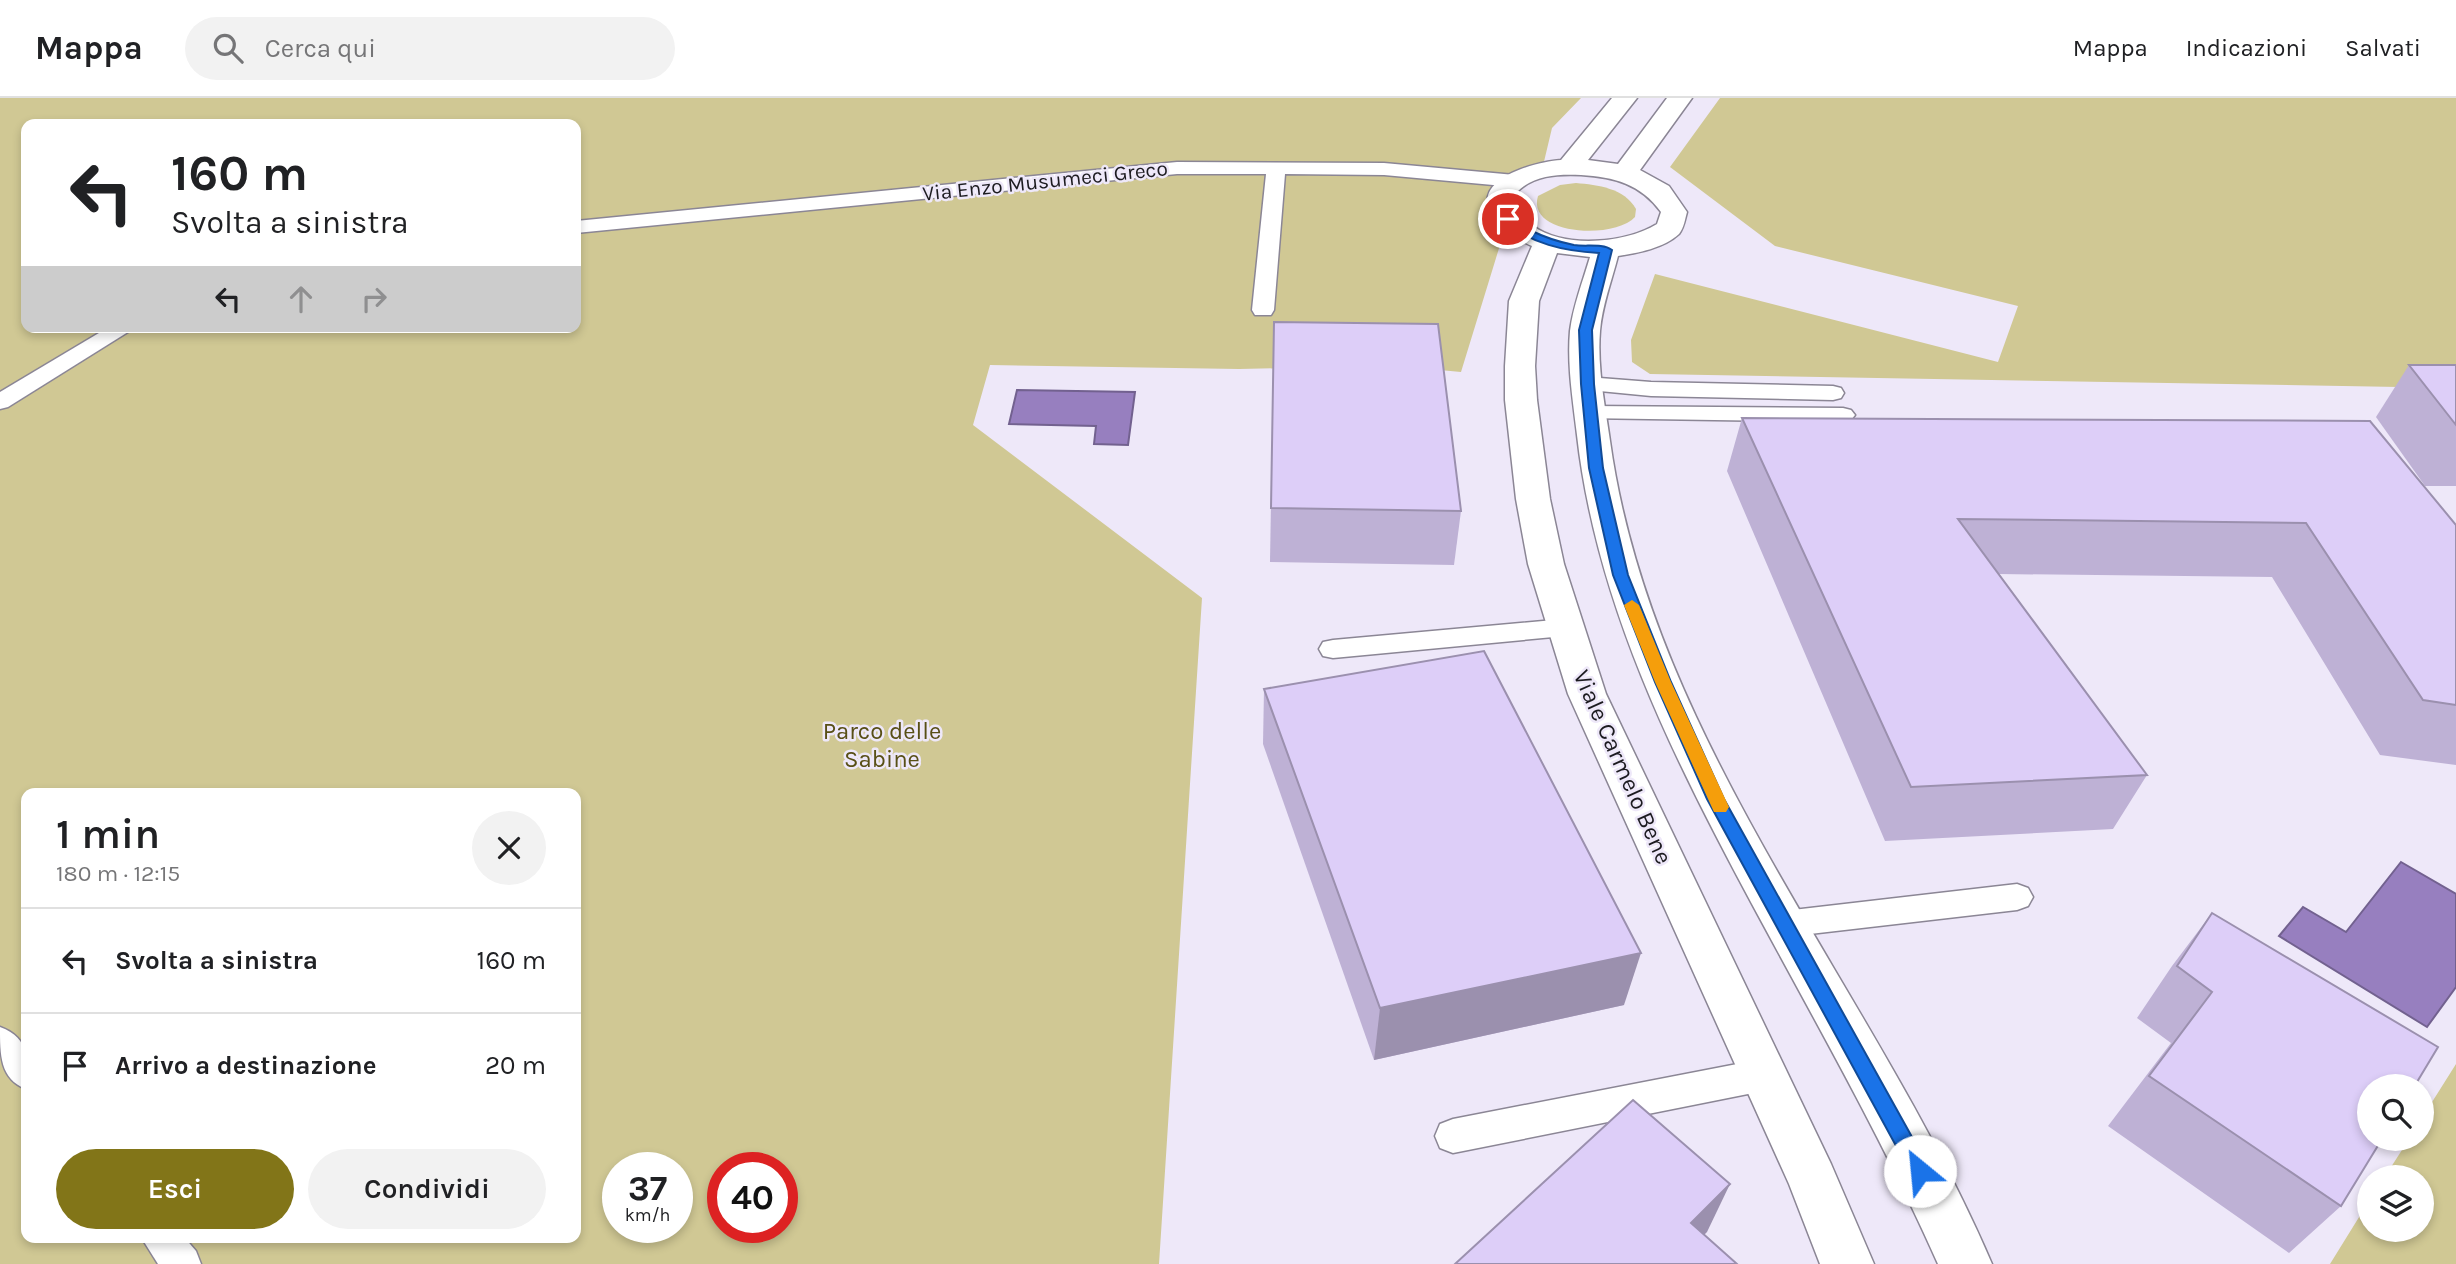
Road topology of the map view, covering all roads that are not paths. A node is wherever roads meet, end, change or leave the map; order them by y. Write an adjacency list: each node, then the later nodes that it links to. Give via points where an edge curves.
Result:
1 (1625, 98): 3 (street)
2 (1680, 98): 5 (street)
3 (1569, 167): 5 (street); 6 (street, via 1542,170)
4 (1276, 168): 6 (lane, Via Enzo Musumeci Greco, via 1384,169); 7 (lane, Via Enzo Musumeci Greco, via 1177,168); 10 (lane)
5 (1625, 174): 9 (street, via 1660,192 1674,216 1656,239)
6 (1515, 181): 8 (street, via 1504,192 1504,212 1524,232)
7 (581, 228)
8 (1547, 242): 9 (street); 16 (street, Viale Carmelo Bene, via 1524,301 1521,400 1533,499)
9 (1606, 250): 13 (street, via 1586,330)
10 (1263, 310)
11 (115, 333): 14 (lane)
12 (1833, 393): 13 (lane, via 1651,389)
13 (1589, 398): 15 (lane); 19 (street, via 1607,520 1640,628 1716,799)
14 (0, 402)
15 (1843, 415)
16 (1565, 628): 17 (lane); 22 (street, Viale Carmelo Bene, via 1587,694)
17 (1333, 649)
18 (2017, 897): 19 (lane)
19 (1784, 924): 27 (street, via 1926,1181)
20 (0, 1042): 21 (lane)
21 (21, 1068)
22 (1763, 1074): 23 (lane); 26 (street, Viale Carmelo Bene)
23 (1453, 1136)
24 (165, 1243): 25 (lane)
25 (182, 1264)
26 (1847, 1264)
27 (1965, 1264)

